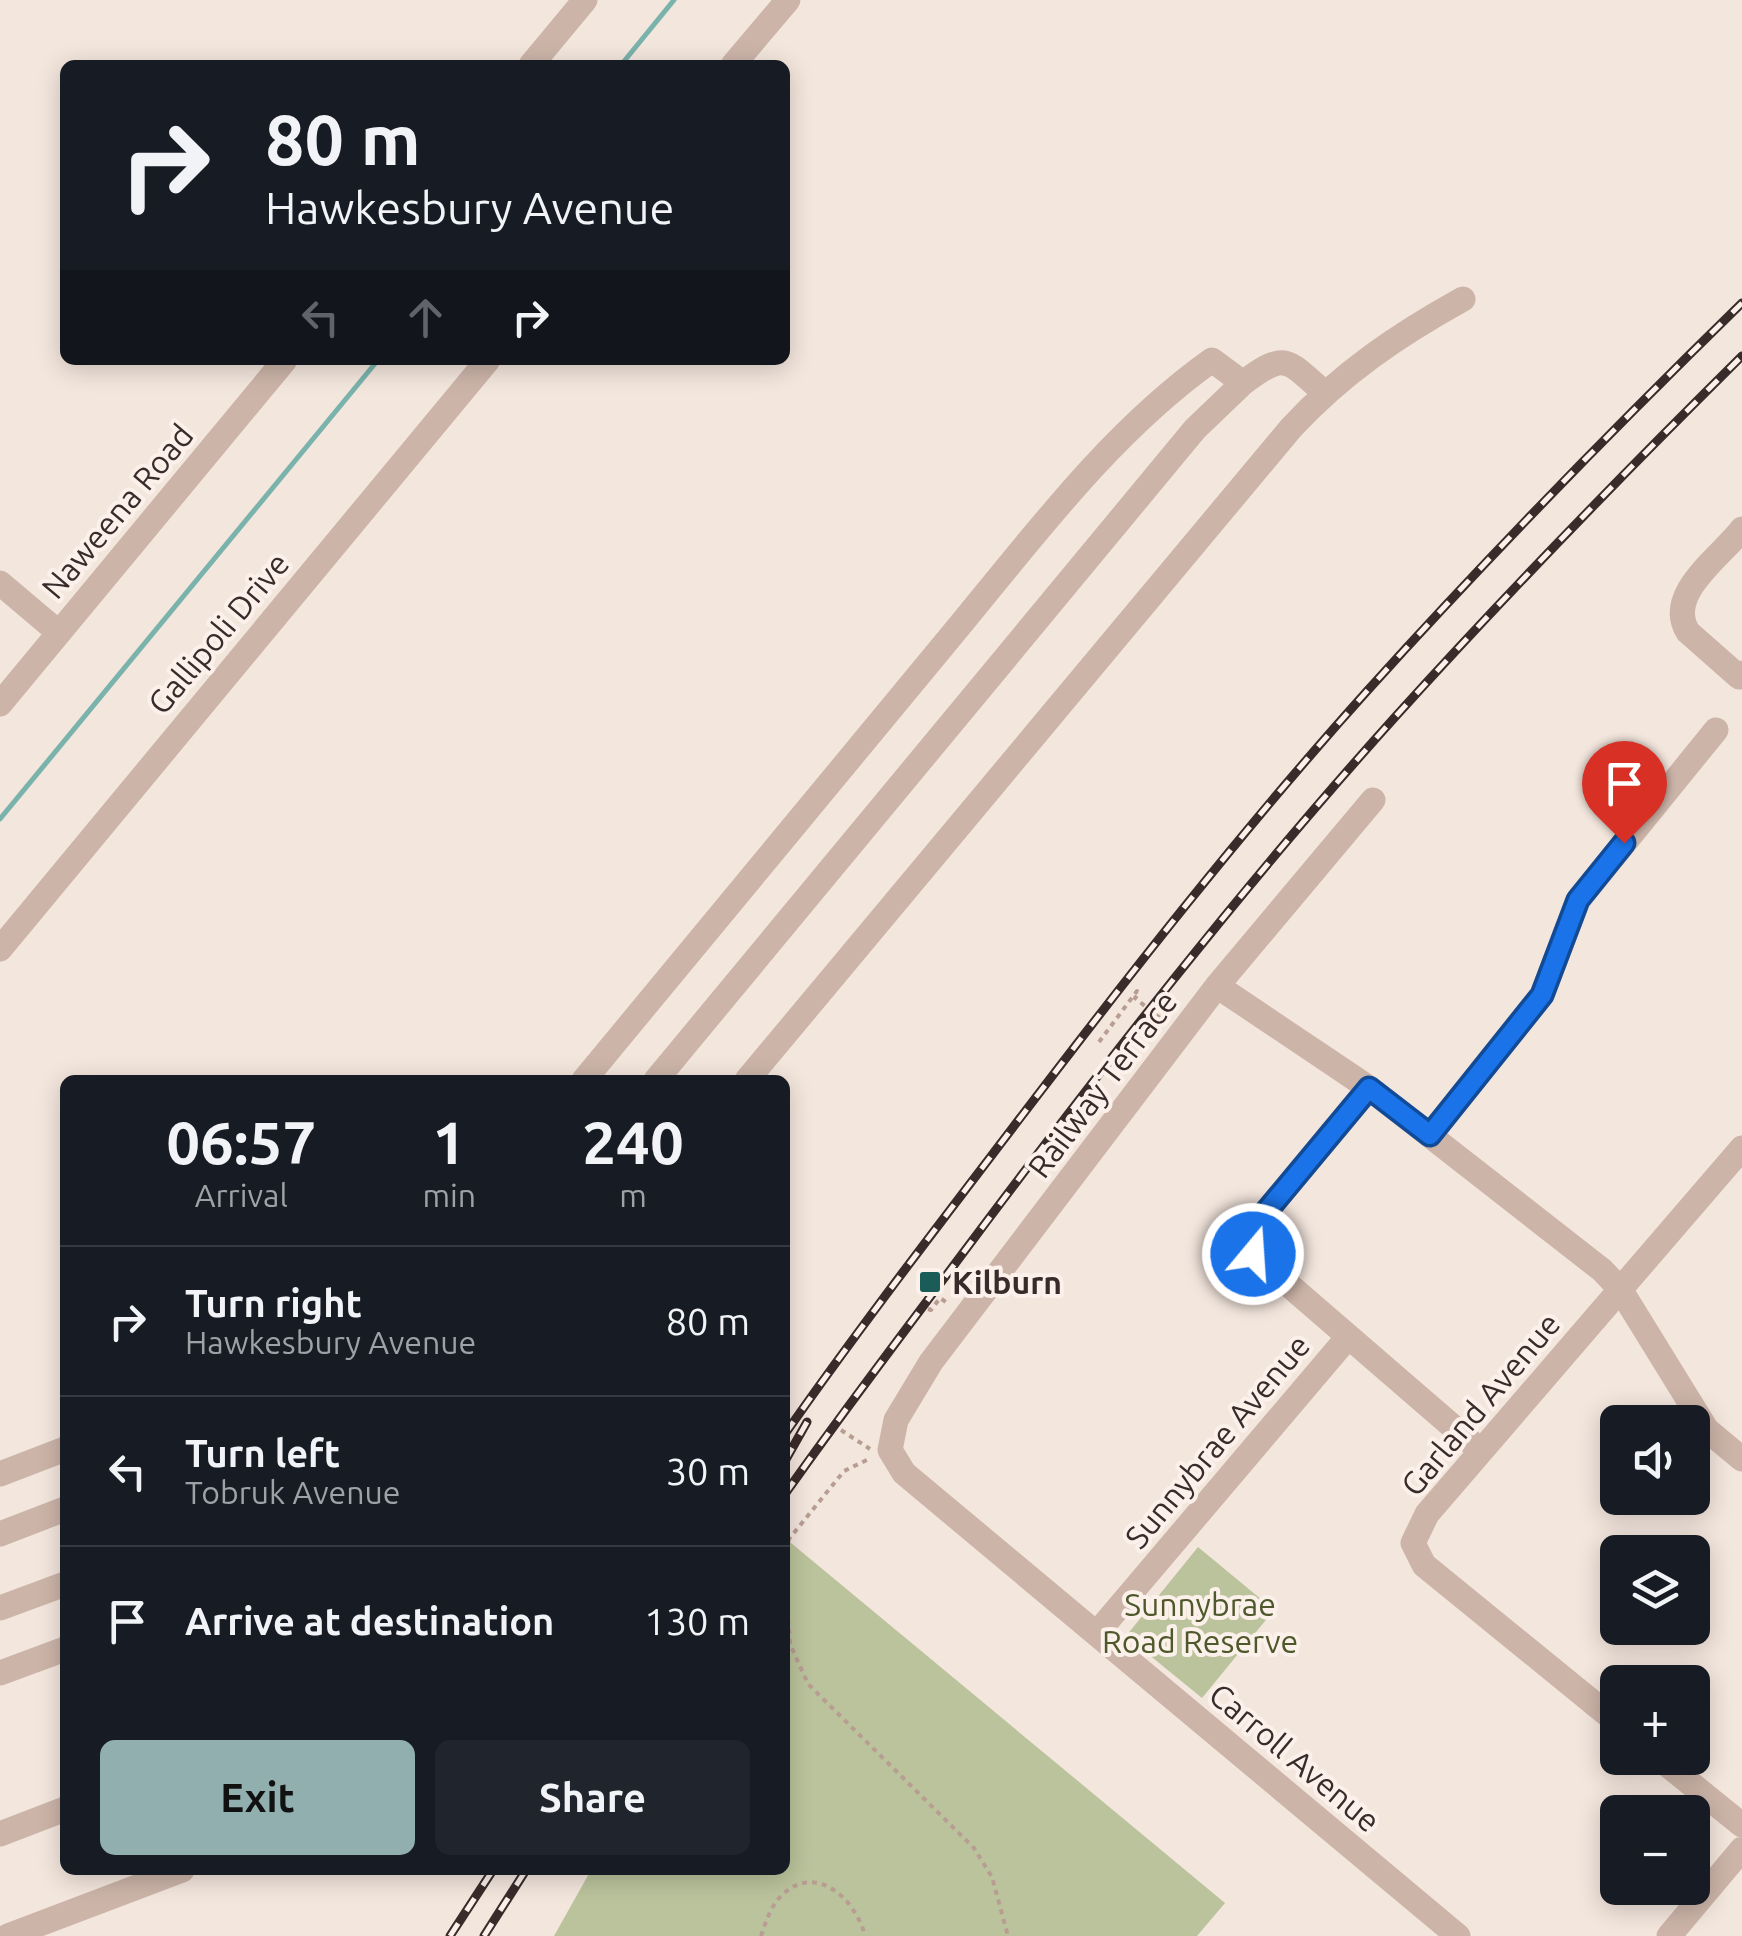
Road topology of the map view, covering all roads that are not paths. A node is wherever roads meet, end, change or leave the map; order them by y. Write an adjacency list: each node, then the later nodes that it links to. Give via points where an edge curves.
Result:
1 (585, 0): 3 (street)
2 (788, 0): 4 (street)
3 (534, 60)
4 (738, 60)
5 (1463, 299): 9 (street, via 1377,350)
6 (281, 365): 12 (street, Naweena Road)
7 (484, 365): 17 (street, Gallipoli Drive)
8 (1243, 383): 9 (street, via 1280,361); 19 (street, via 1212,360 1144,415 1020,553); 20 (street, via 1195,429)
9 (1325, 393): 21 (street)
10 (1742, 529): 13 (street, via 1688,589 1682,623 1738,677)
11 (0, 583): 12 (street)
12 (58, 632): 14 (street, Naweena Road)
13 (1742, 673)
14 (0, 704)
15 (1716, 730): 23 (street, via 1578,900 1542,995)
16 (1373, 800): 18 (street, Railway Terrace)
17 (0, 949)
18 (1217, 986): 22 (street); 27 (street, Railway Terrace, via 931,1362 896,1420)
19 (588, 1075)
20 (660, 1075)
21 (751, 1075)
22 (1369, 1088): 23 (street); 26 (street, via 1250,1231 1253,1254)
23 (1430, 1135): 25 (street)
24 (1742, 1148): 25 (street, Garland Avenue)
25 (1620, 1288): 29 (street, Garland Avenue); 30 (street, via 1707,1430)
26 (1348, 1337): 29 (street); 36 (street, Sunnybrae Avenue)
27 (890, 1450): 36 (street, Carroll Avenue, via 904,1473)
28 (60, 1451): 31 (street)
29 (1481, 1451): 39 (street, Garland Avenue, via 1428,1514 1414,1543 1424,1566)
30 (1742, 1459)
31 (0, 1474)
32 (60, 1511): 33 (street)
33 (0, 1534)
34 (60, 1586): 35 (street)
35 (0, 1608)
36 (1098, 1634): 47 (street, Carroll Avenue)
37 (60, 1651): 38 (street)
38 (0, 1673)
39 (1600, 1709)
40 (1680, 1775): 42 (street)
41 (60, 1811): 43 (street)
42 (1742, 1825)
43 (0, 1834)
44 (1742, 1849): 48 (street)
45 (169, 1875): 46 (street)
46 (12, 1935)
47 (1458, 1936)
48 (1669, 1936)

